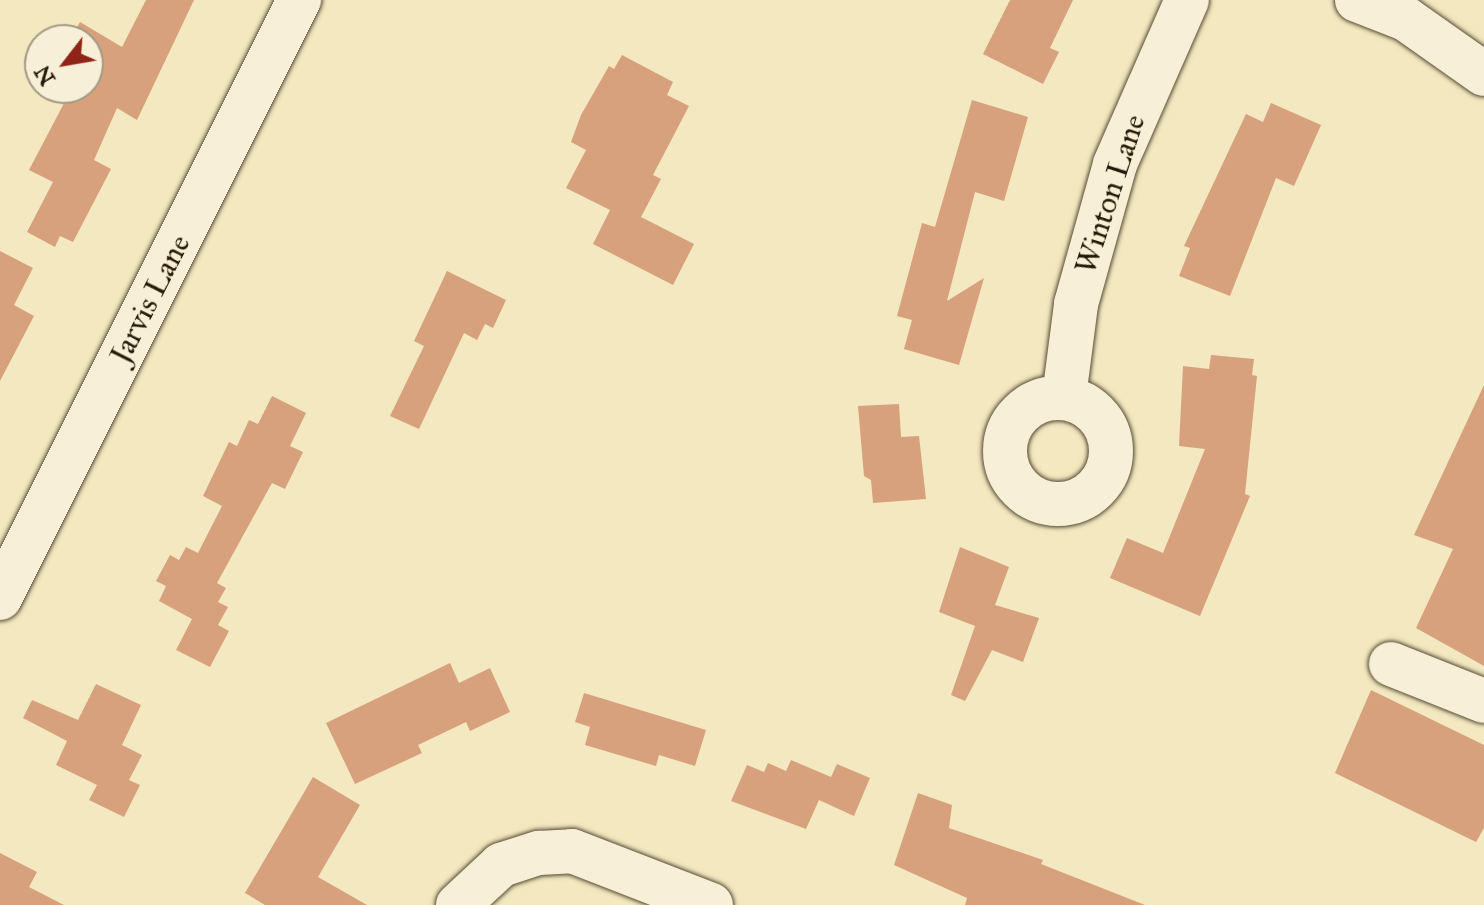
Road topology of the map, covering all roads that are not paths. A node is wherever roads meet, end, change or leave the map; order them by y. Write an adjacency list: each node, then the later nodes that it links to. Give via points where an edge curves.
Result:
1 (299, 0): 6 (street, Jarvis Lane)
2 (1187, 0): 5 (street, Winton Lane, via 1115,164 1076,304)
3 (1357, 0): 4 (street, via 1406,19)
4 (1484, 74)
5 (1064, 397)
6 (0, 598)
7 (1391, 664): 8 (street)
8 (1484, 701)
9 (458, 905): 10 (street, via 501,865 539,853 572,851)
10 (711, 905)

